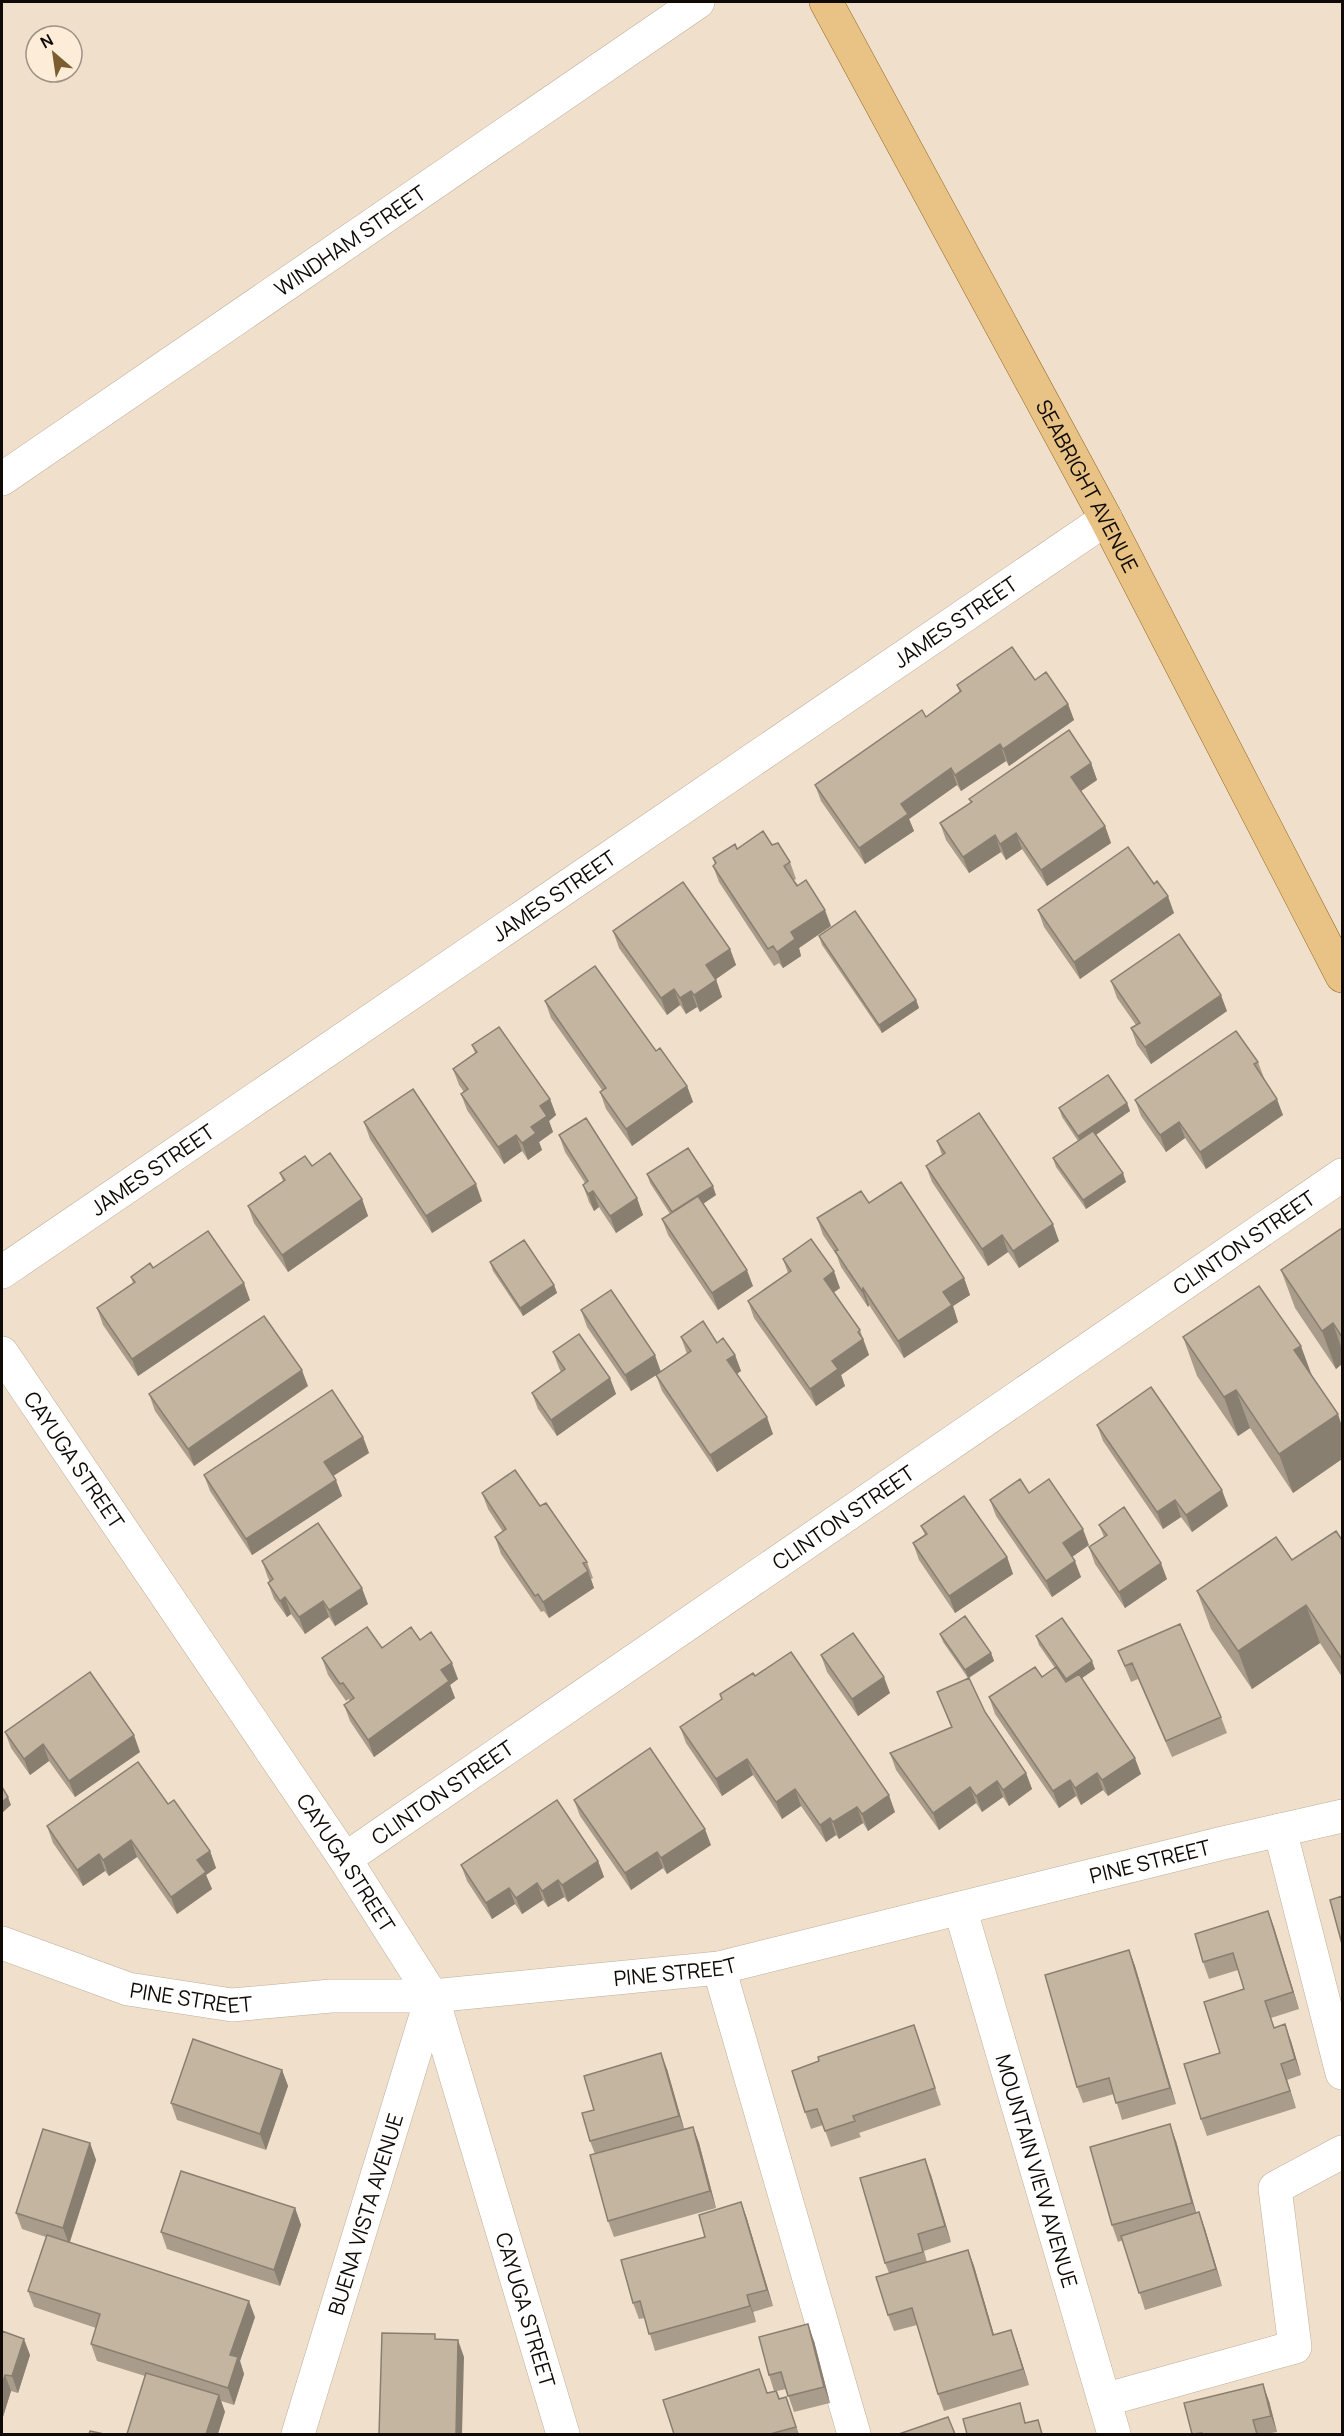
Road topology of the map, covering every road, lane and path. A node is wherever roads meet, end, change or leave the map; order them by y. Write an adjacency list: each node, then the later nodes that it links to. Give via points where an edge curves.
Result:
1 (698, 2): 3 (street, WINDHAM STREET)
2 (826, 2): 4 (main road, SEABRIGHT AVENUE)
3 (2, 479)
4 (1106, 519): 5 (main road, SEABRIGHT AVENUE); 7 (street, JAMES STREET)
5 (1342, 976)
6 (1342, 1175): 11 (street, CLINTON STREET)
7 (2, 1272)
8 (2, 1353): 11 (street, CAYUGA STREET)
9 (1342, 1816): 10 (street, PINE STREET)
10 (1280, 1830): 12 (street, PINE STREET); 16 (street)
11 (345, 1859): 15 (street, CAYUGA STREET)
12 (960, 1908): 14 (street, PINE STREET); 18 (street, MOUNTAIN VIEW AVENUE)
13 (2, 1943): 15 (street, PINE STREET, via 128,1989 232,2005 331,1996)
14 (719, 1968): 15 (street, PINE STREET); 21 (street)
15 (432, 1996): 19 (street, BUENA VISTA AVENUE); 20 (street, CAYUGA STREET)
16 (1342, 2073)
17 (1342, 2152): 18 (street, via 1275,2188 1295,2347)
18 (1104, 2400): 22 (street, MOUNTAIN VIEW AVENUE)
19 (298, 2434)
20 (562, 2434)
21 (854, 2434)
22 (1114, 2434)

